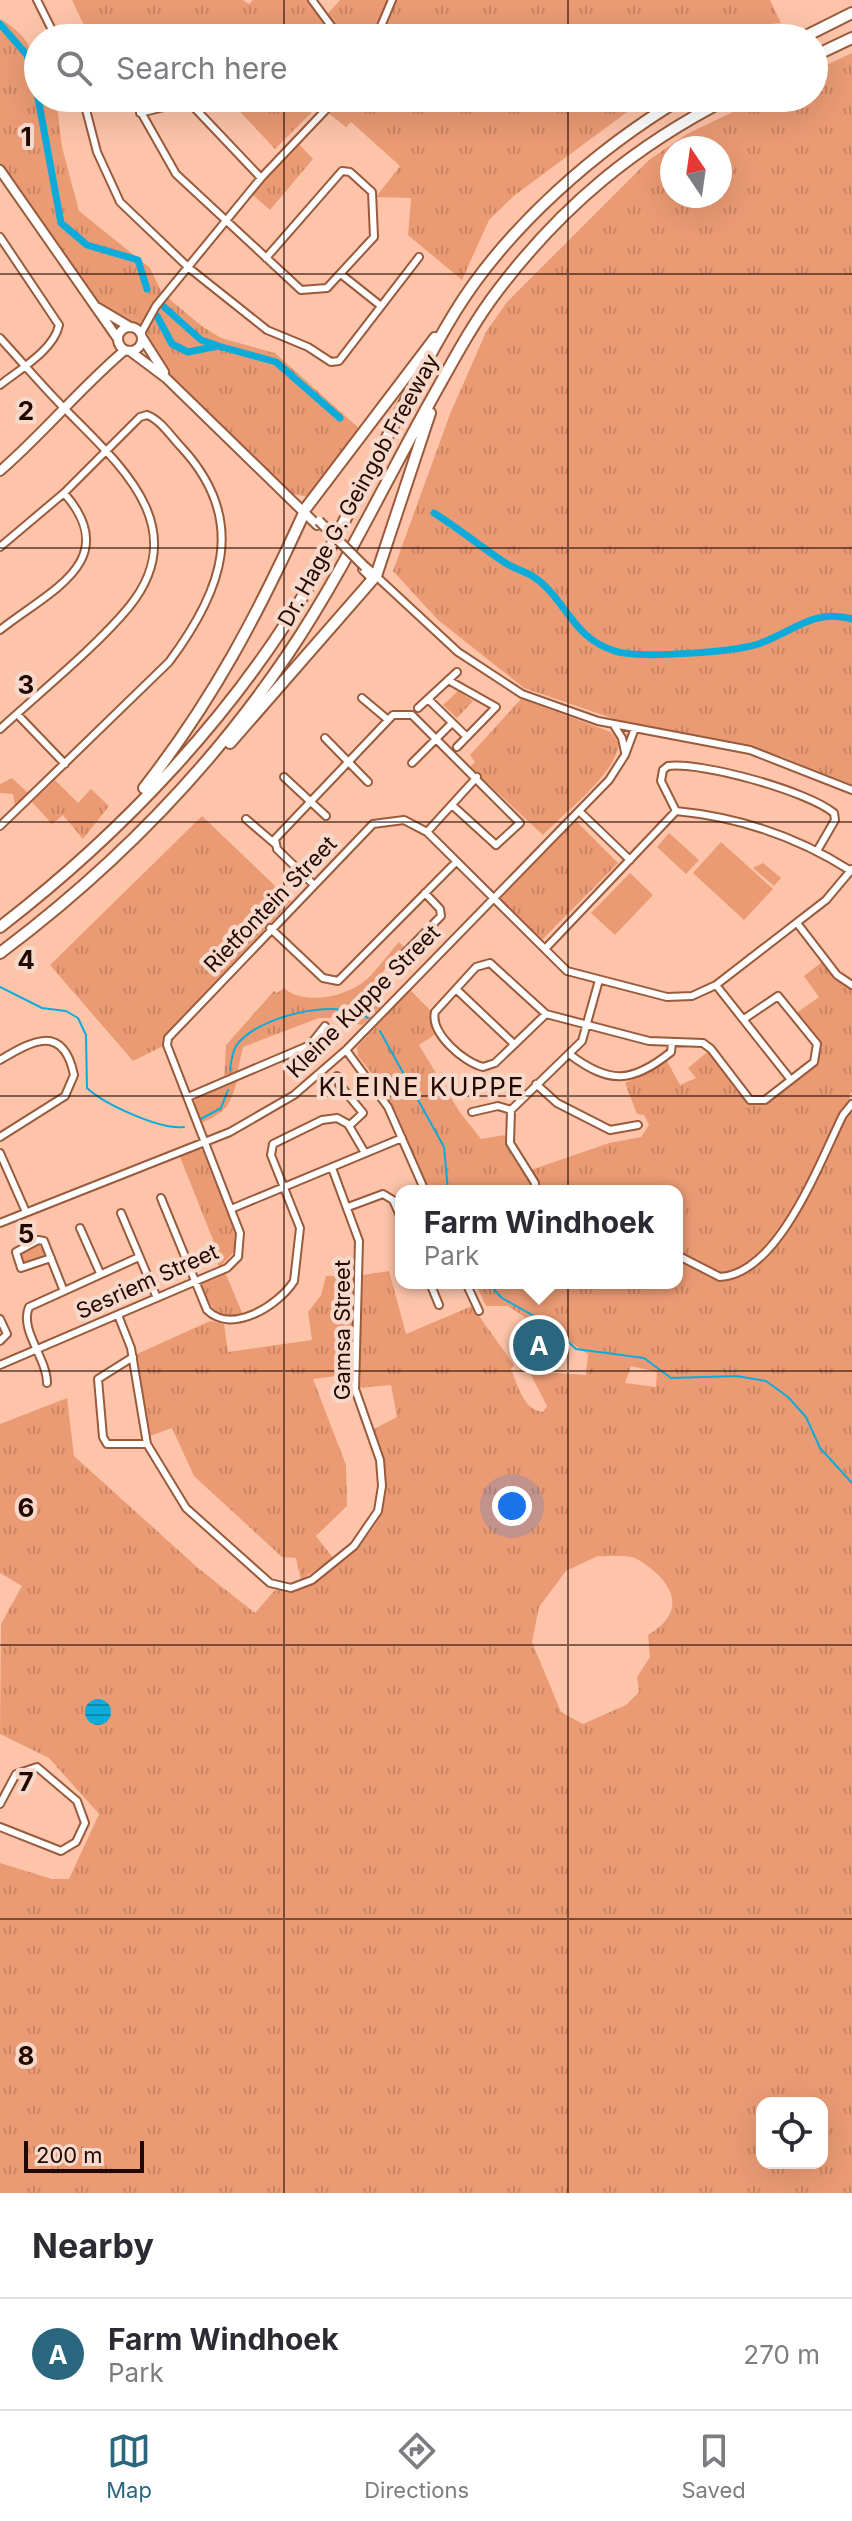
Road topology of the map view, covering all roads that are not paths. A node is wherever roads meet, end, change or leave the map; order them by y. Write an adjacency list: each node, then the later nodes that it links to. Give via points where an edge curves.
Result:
1 (37, 0): 5 (street)
2 (312, 0): 6 (street)
3 (392, 0): 7 (street)
4 (852, 13): 8 (highway)
5 (49, 24)
6 (330, 24)
7 (382, 24)
8 (828, 25)
9 (852, 38): 10 (highway)
10 (828, 49)
11 (87, 112): 24 (street, via 117,198)
12 (144, 112): 17 (street)
13 (198, 112): 19 (street)
14 (324, 112): 19 (street)
15 (660, 112): 28 (highway, Dr. Hage G. Geingob Freeway, via 617,139 551,198)
16 (704, 112): 34 (highway, Dr. Hage G. Geingob Freeway, via 653,140 595,185 499,289)
17 (140, 113): 20 (street, via 173,170)
18 (0, 170): 26 (main road)
19 (261, 178): 20 (street)
20 (225, 223): 23 (street); 24 (street)
21 (0, 237): 32 (street, via 59,325)
22 (419, 257): 27 (street)
23 (266, 258): 25 (street, via 305,291 327,288); 25 (street, via 320,194 347,171 372,192 375,234)
24 (189, 268): 27 (street, via 271,333 334,363); 29 (street)
25 (342, 275): 27 (street)
26 (94, 305): 29 (main road); 31 (main road)
27 (381, 306)
28 (457, 309): 39 (highway); 74 (highway, Dr. Hage G. Geingob Freeway, via 294,609 206,730)
29 (137, 332): 31 (main road, via 121,330); 31 (main road, via 140,347); 39 (main road, via 164,373)
30 (0, 338): 32 (street)
31 (123, 346): 35 (main road); 39 (main road, via 166,378)
32 (26, 366): 33 (street); 35 (street)
33 (0, 385)
34 (440, 385): 41 (highway); 64 (highway, Dr. Hage G. Geingob Freeway, via 317,607)
35 (65, 410): 36 (street); 37 (main road)
36 (108, 451): 38 (street); 48 (street, via 130,477 150,515 152,551 146,577 126,611); 61 (street, via 140,417 153,417 205,476 222,521 223,545 209,596 186,640)
37 (0, 471)
38 (64, 493): 40 (street); 42 (street, via 86,523 82,560 73,573)
39 (305, 510): 41 (main road, bridge); 74 (highway, via 211,696)
40 (0, 547)
41 (374, 578): 51 (street, via 496,682 543,705); 53 (street, via 497,680 569,713); 64 (highway)
42 (0, 630)
43 (457, 672): 44 (street)
44 (448, 680): 46 (street); 54 (street, via 496,707)
45 (362, 698): 49 (street)
46 (428, 699): 47 (street); 50 (street)
47 (418, 708)
48 (17, 714): 52 (street); 61 (street)
49 (387, 719): 56 (street, via 409,714); 59 (street)
50 (452, 723): 54 (street); 56 (street)
51 (615, 727): 53 (street); 58 (street)
52 (0, 729)
53 (634, 732): 58 (street, Kleine Kuppe Street); 66 (street, via 750,750)
54 (467, 737): 57 (street)
55 (325, 738): 59 (street)
56 (437, 738): 60 (street); 63 (street)
57 (457, 747)
58 (625, 755): 69 (street, Kleine Kuppe Street)
59 (348, 761): 65 (street); 67 (street)
60 (412, 763)
61 (65, 764): 73 (street)
62 (284, 777): 67 (street)
63 (477, 777): 68 (street); 68 (street, via 518,819 518,828 502,843 490,843)
64 (194, 778): 88 (highway, Dr. Hage G. Geingob Freeway, via 99,873)
65 (368, 782)
66 (852, 790)
67 (310, 801): 71 (street); 76 (street)
68 (452, 805): 75 (street)
69 (579, 811): 78 (street); 83 (street, Kleine Kuppe Street)
70 (676, 811): 77 (street, via 730,819); 77 (street, via 661,781 668,766 756,780 834,813); 78 (street)
71 (326, 816)
72 (246, 819): 76 (street)
73 (0, 826)
74 (113, 827): 85 (highway, Dr. Hage G. Geingob Freeway)
75 (427, 832): 79 (street); 81 (street, Rietfontein Street, via 404,820 373,824)
76 (274, 843): 81 (street)
77 (817, 851): 80 (street)
78 (630, 860): 87 (street)
79 (456, 862): 82 (street); 83 (street)
80 (852, 870): 84 (street, via 833,894)
81 (313, 884): 86 (street, Rietfontein Street)
82 (425, 893): 86 (street, via 338,981 323,978); 89 (street, via 441,916)
83 (491, 898): 87 (street); 100 (street, Kleine Kuppe Street)
84 (797, 923): 91 (street); 92 (street, via 837,975)
85 (0, 927)
86 (270, 928): 106 (street, Rietfontein Street, via 168,1038)
87 (545, 949): 90 (street, via 569,972)
88 (0, 953)
89 (400, 958)
90 (599, 980): 91 (street, via 667,997 692,996); 96 (street)
91 (716, 985): 95 (street)
92 (852, 985)
93 (456, 989): 94 (street, via 480,964 490,963); 99 (street); 99 (street, via 435,1012 437,1030 480,1067 495,1063)
94 (546, 1014): 96 (street); 99 (street)
95 (744, 1019): 104 (street); 104 (street, via 771,997 786,1001 817,1044 818,1054)
96 (587, 1024): 98 (street); 101 (street, via 582,1041)
97 (325, 1026): 106 (street, via 310,1045)
98 (672, 1043): 101 (street, via 663,1059 620,1078 592,1071); 104 (street, via 703,1043 750,1100 765,1100)
99 (514, 1044)
100 (346, 1050): 113 (street, via 379,1092); 114 (street, Kleine Kuppe Street, via 277,1107)
101 (569, 1054): 105 (street)
102 (0, 1060): 112 (street, via 30,1042 48,1041 64,1049 74,1075 65,1096)
103 (337, 1076): 111 (street, via 363,1113)
104 (791, 1080)
105 (536, 1084): 108 (street); 110 (street, via 557,1103 610,1130)
106 (188, 1097): 114 (street, Rietfontein Street)
107 (852, 1104): 131 (street, via 794,1213 770,1248 745,1271 720,1277)
108 (511, 1110): 109 (street, via 498,1106); 119 (street, via 510,1143)
109 (472, 1112)
110 (638, 1125)
111 (349, 1126): 116 (street); 120 (street, via 332,1117 273,1144 271,1153)
112 (0, 1137)
113 (402, 1138): 116 (street); 118 (street)
114 (204, 1142): 124 (street, Sesriem Street); 125 (street, Kleine Kuppe Street)
115 (0, 1153): 125 (street)
116 (365, 1153): 117 (street)
117 (332, 1168): 120 (street); 123 (street, Gamsa Street)
118 (422, 1185)
119 (534, 1185)
120 (284, 1188): 124 (street); 133 (street, via 300,1235 289,1289 261,1311 229,1320 207,1310)
121 (161, 1198): 133 (street)
122 (395, 1204): 123 (street, via 382,1194)
123 (348, 1207): 147 (street, Gamsa Street, via 360,1249 355,1389 382,1473 378,1511 361,1538 302,1586 279,1587 186,1508)
124 (231, 1209): 133 (street, Sesriem Street, via 241,1242 238,1257)
125 (26, 1212): 127 (street, Kleine Kuppe Street)
126 (121, 1213): 129 (street)
127 (0, 1223)
128 (80, 1228): 132 (street)
129 (139, 1257): 132 (street); 137 (street)
130 (51, 1258): 130 (street, via 21,1268 16,1252 42,1239); 134 (street)
131 (683, 1258)
132 (100, 1273): 134 (street)
133 (196, 1282): 137 (street, Sesriem Street)
134 (63, 1289): 143 (street, via 27,1310)
135 (432, 1289): 138 (street)
136 (469, 1289): 139 (street)
137 (157, 1298): 140 (street, Sesriem Street)
138 (439, 1305)
139 (479, 1311)
140 (118, 1315): 143 (street, Sesriem Street); 144 (street, Gamsa Street)
141 (0, 1319): 142 (street, via 7,1334)
142 (0, 1341)
143 (37, 1349): 145 (street, Sesriem Street); 146 (street)
144 (133, 1357): 147 (street, Gamsa Street); 147 (street, via 98,1379 103,1437 116,1447)
145 (0, 1365)
146 (47, 1383)
147 (147, 1444)
148 (0, 1804): 149 (street, via 16,1774 37,1767 77,1801 85,1823 76,1842 61,1851)
149 (0, 1827)

